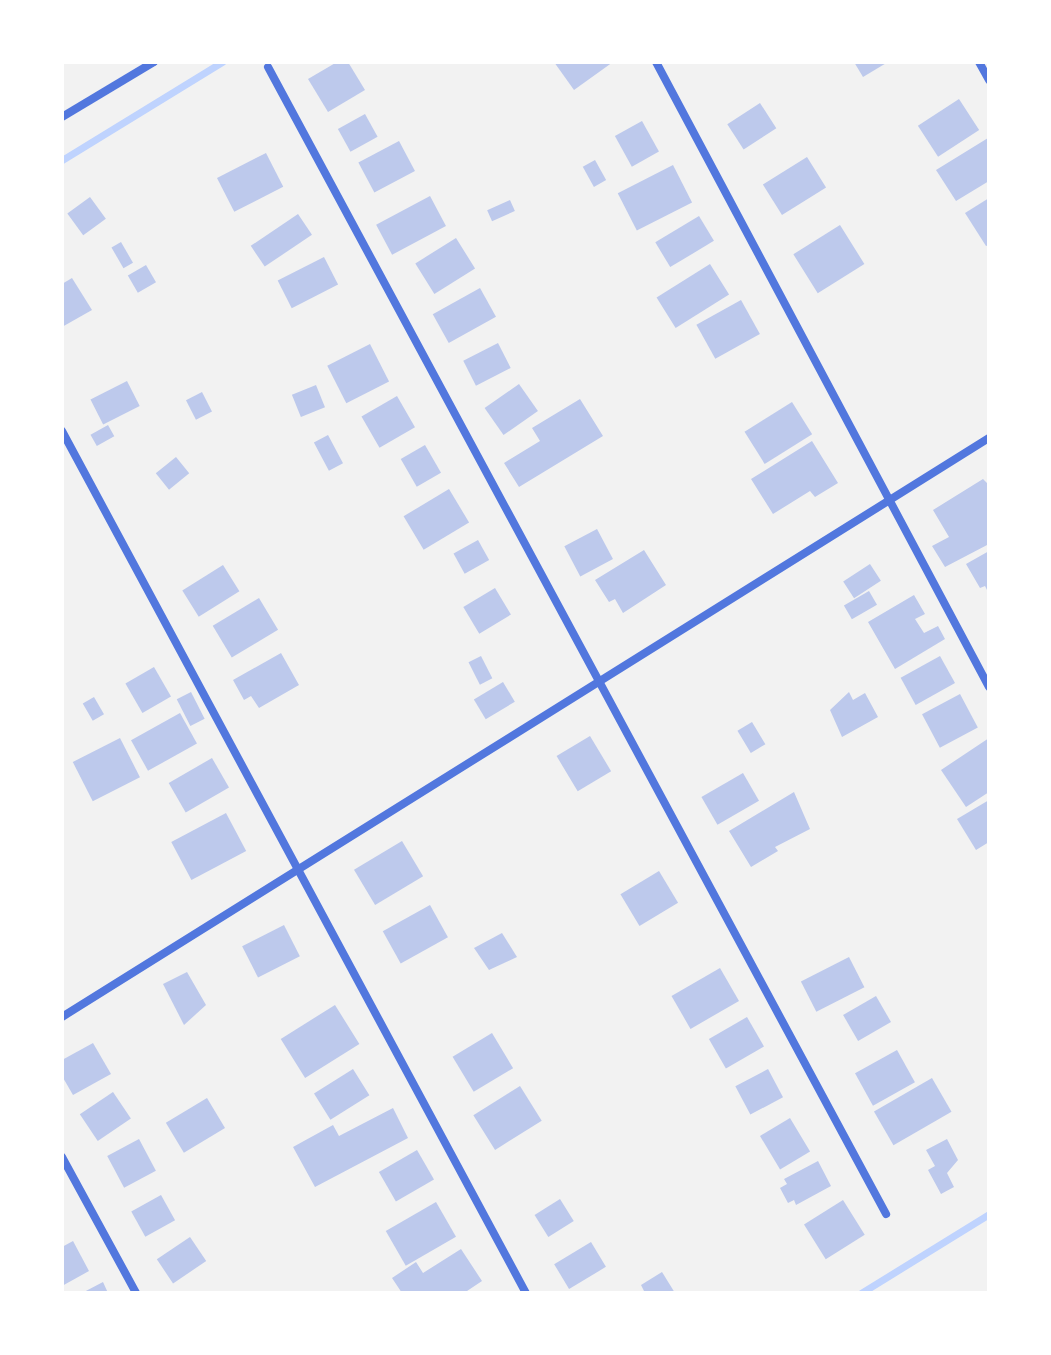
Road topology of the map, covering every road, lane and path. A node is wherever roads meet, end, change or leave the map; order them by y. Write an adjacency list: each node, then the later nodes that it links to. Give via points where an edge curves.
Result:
1 (154, 62): 6 (street)
2 (656, 62): 9 (street)
3 (979, 62): 5 (street)
4 (268, 67): 10 (street)
5 (989, 80)
6 (62, 117)
7 (62, 431): 12 (street)
8 (989, 438): 9 (street)
9 (891, 502): 10 (street); 11 (street)
10 (600, 683): 12 (street); 15 (street)
11 (989, 687)
12 (299, 871): 13 (street); 17 (street)
13 (62, 1017)
14 (62, 1157): 16 (street)
15 (886, 1214)
16 (136, 1293)
17 (526, 1293)

